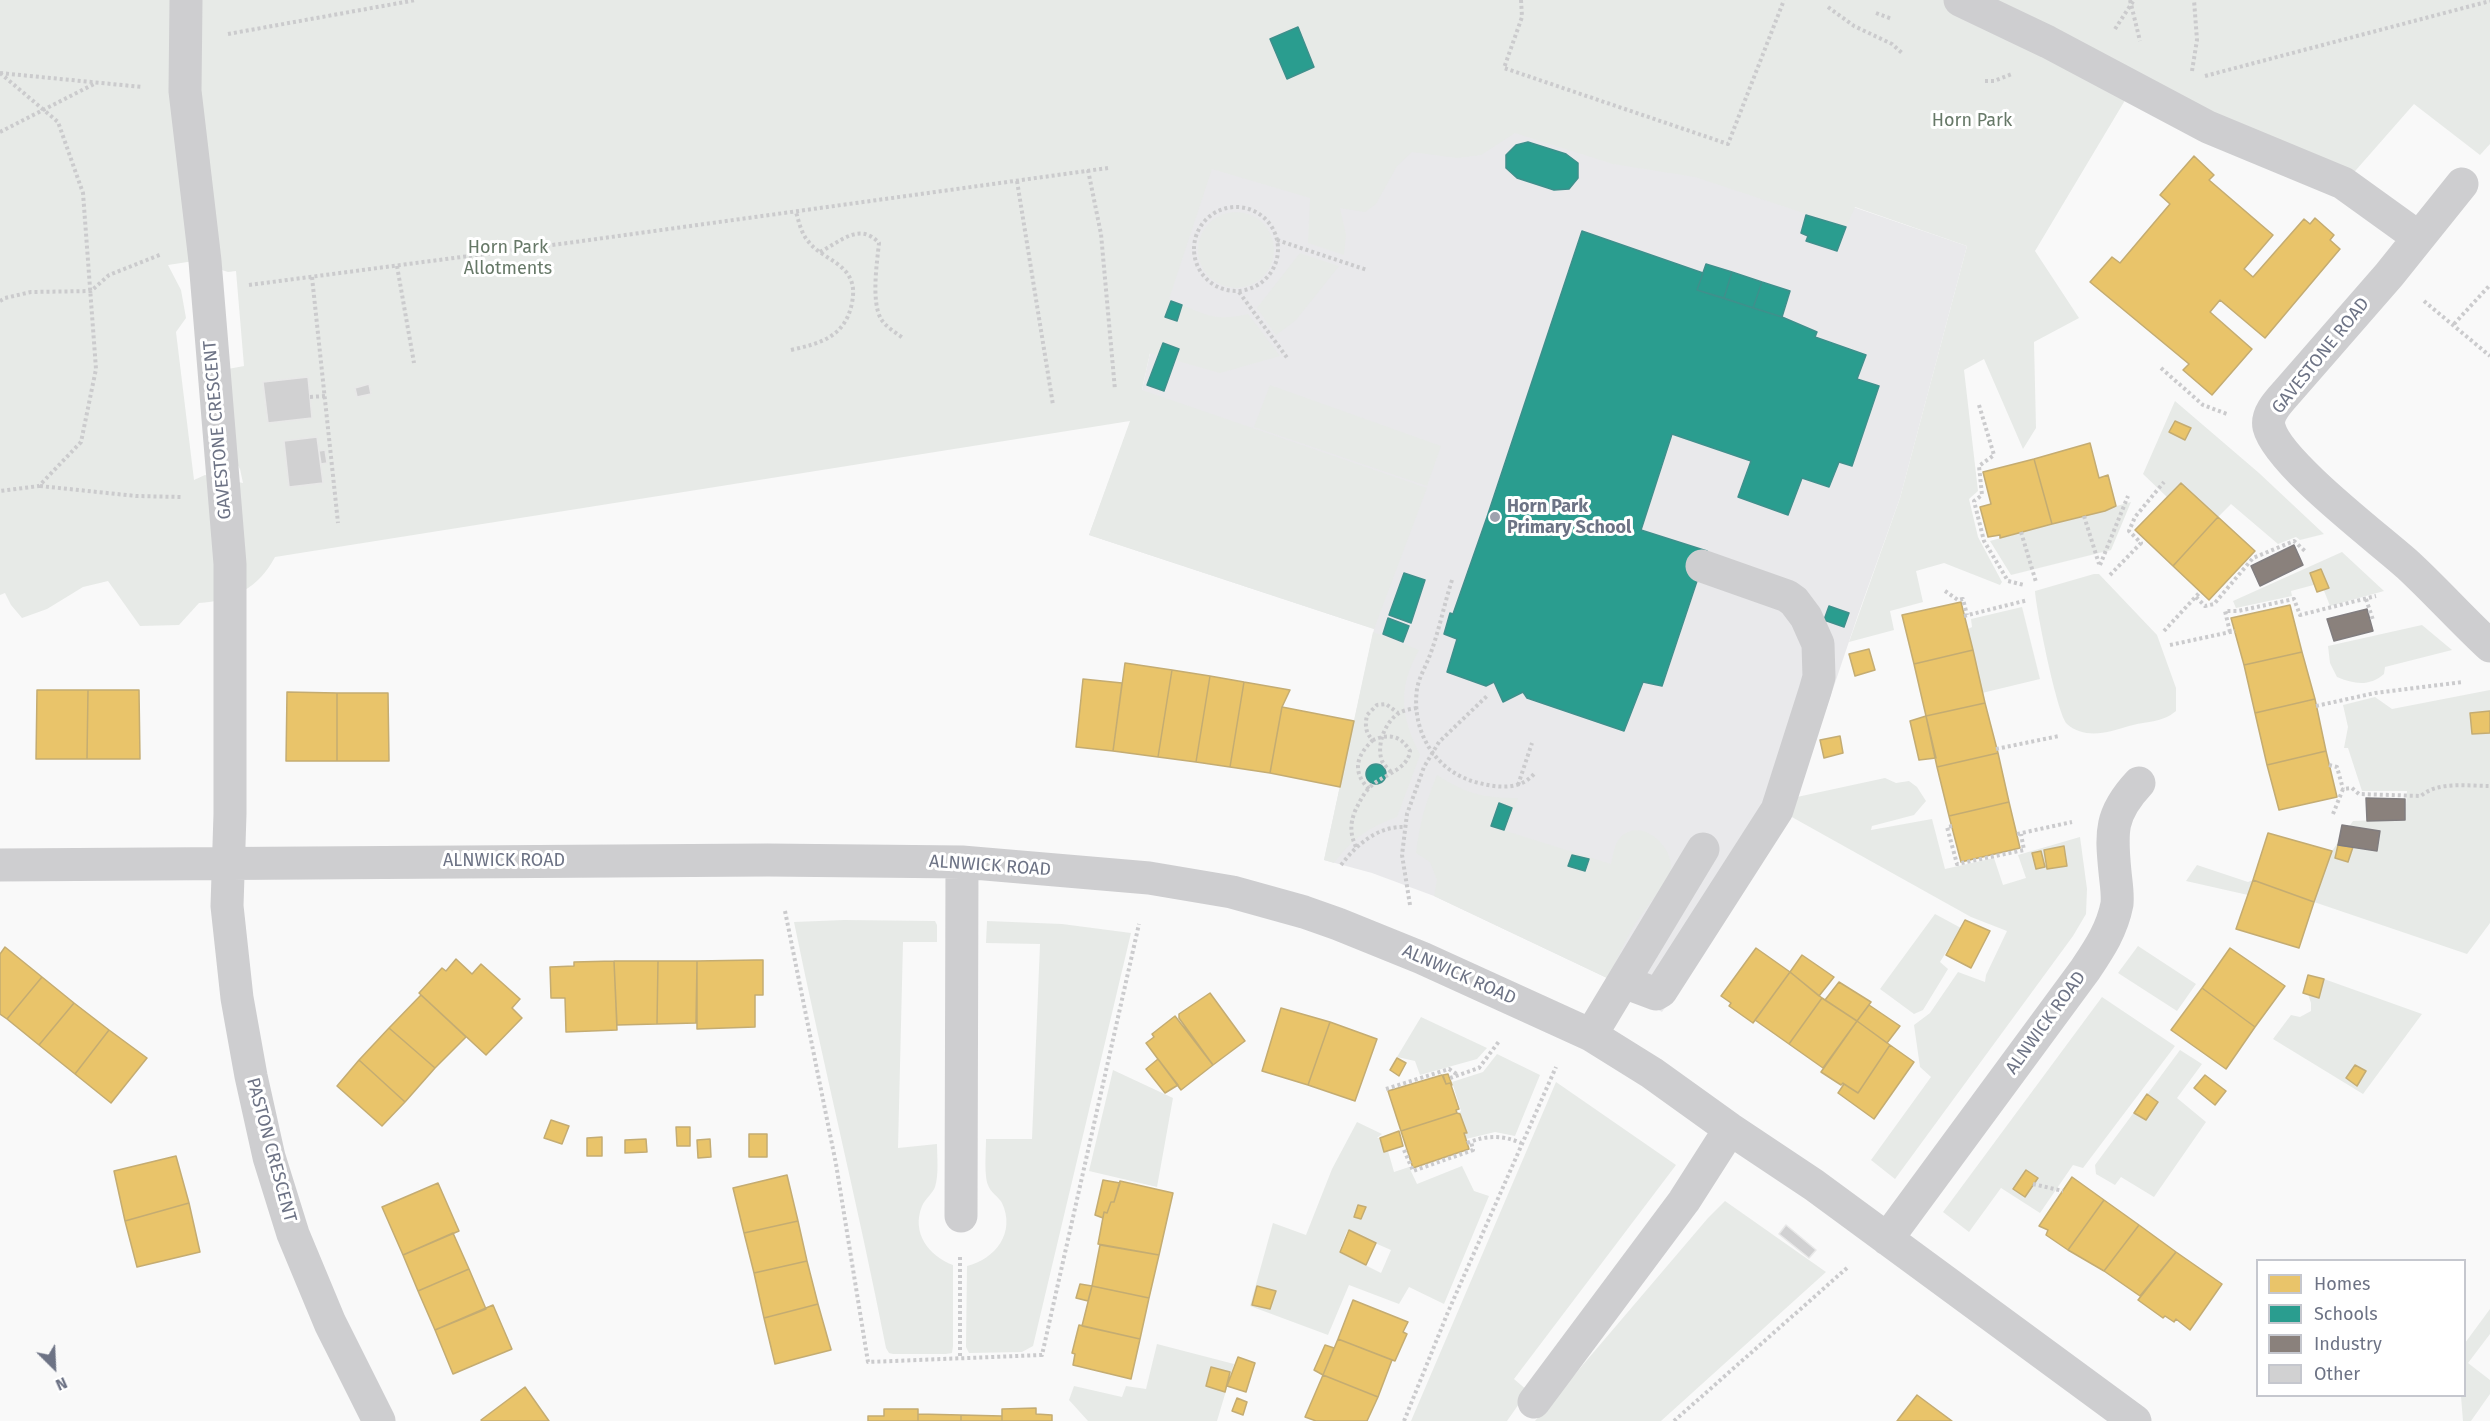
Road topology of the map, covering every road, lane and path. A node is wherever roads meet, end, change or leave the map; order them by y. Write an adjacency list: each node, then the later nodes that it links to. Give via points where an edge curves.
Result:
1 (186, 0): 11 (street, GAVESTONE CRESCENT)
2 (416, 0): 11 (path)
3 (1521, 0): 4 (path, via 1522,17 1504,68 1728,144)
4 (1784, 0)
5 (1960, 0): 18 (street)
6 (2194, 0): 14 (path, via 2197,40)
7 (2490, 1): 14 (path)
8 (1828, 7): 12 (path)
9 (1876, 13): 10 (path)
10 (1892, 19)
11 (185, 42): 16 (street, GAVESTONE CRESCENT)
12 (1902, 53)
13 (0, 73): 15 (path); 17 (path)
14 (2190, 80): 18 (path)
15 (97, 83): 16 (path); 17 (path)
16 (185, 91): 27 (street, GAVESTONE CRESCENT)
17 (44, 110): 19 (path); 35 (path, via 58,122 82,193)
18 (2189, 117): 25 (street, via 2343,183)
19 (0, 132)
20 (1108, 168): 21 (path)
21 (1088, 170): 22 (path); 45 (path, via 1101,234)
22 (1017, 181): 24 (path); 48 (path)
23 (2462, 184): 25 (street, GAVESTONE ROAD)
24 (796, 212): 28 (path, via 801,231); 29 (path)
25 (2418, 237): 31 (street, GAVESTONE ROAD)
26 (1277, 240): 30 (path); 36 (path, via 1275,265 1269,276 1259,285); 36 (path, via 1269,223 1242,207 1221,210 1203,222 1194,242 1199,271 1217,287)
27 (203, 245): 34 (street, GAVESTONE CRESCENT); 35 (path, via 131,264 109,275)
28 (820, 252): 39 (path, via 861,232 871,234 879,243 876,292 880,317); 40 (path, via 846,272 853,283 851,307 844,325 832,336)
29 (397, 266): 32 (path); 43 (path)
30 (1367, 270)
31 (2390, 275): 38 (path); 50 (street, GAVESTONE ROAD, via 2287,392 2272,411)
32 (312, 277): 34 (path); 46 (path)
33 (2490, 285): 38 (path)
34 (207, 286): 56 (street, GAVESTONE CRESCENT)
35 (91, 291): 37 (path, via 31,292); 54 (path, via 96,369 81,442)
36 (1239, 292): 42 (path)
37 (2, 299)
38 (2454, 324): 41 (path)
39 (903, 338)
40 (791, 350)
41 (2490, 356)
42 (1288, 359)
43 (414, 363)
44 (2161, 368): 50 (path, via 2203,405 2242,420)
45 (1115, 390)
46 (325, 396): 47 (path); 52 (path)
47 (310, 397)
48 (1053, 405)
49 (1979, 405): 66 (path, via 1994,455 1979,466 1982,495 1974,501 1984,541 2008,581)
50 (2268, 424): 76 (street, GAVESTONE ROAD, via 2273,437 2317,487 2406,563)
51 (326, 457): 52 (path)
52 (332, 457): 59 (path)
53 (2164, 482): 63 (path, via 2135,517 2129,531 2143,541)
54 (39, 486): 55 (path); 56 (path, via 136,496)
55 (0, 491)
56 (224, 496): 102 (street, GAVESTONE CRESCENT, via 230,564)
57 (2128, 496): 58 (path, via 2100,565)
58 (2084, 516)
59 (338, 523)
60 (2021, 532): 65 (path)
61 (2306, 551): 70 (path, via 2295,541 2253,558 2214,604 2205,606)
62 (1702, 566): 107 (street, via 1794,601 1806,616 1818,644 1819,677 1777,810 1740,869 1661,991 1656,994)
63 (2110, 575)
64 (1452, 580): 80 (path, via 1417,689)
65 (2036, 582)
66 (2024, 585)
67 (1945, 591): 72 (path, via 1963,599 1966,615)
68 (2200, 592): 70 (path)
69 (2386, 593): 71 (path)
70 (2196, 597): 74 (path)
71 (2366, 598): 73 (path); 75 (path, via 2300,615 2294,599 2225,611 2232,631)
72 (2028, 600)
73 (2373, 620)
74 (2164, 631)
75 (2170, 645)
76 (2490, 646)
77 (2474, 680): 79 (path, via 2375,693)
78 (1488, 695): 87 (path, via 1439,742)
79 (2316, 706)
80 (1417, 708): 81 (path); 87 (path, via 1423,738)
81 (1398, 713): 82 (path, via 1387,724); 84 (path, via 1386,704 1371,709 1366,728)
82 (1383, 736): 84 (path); 89 (path, via 1382,762); 89 (path, via 1401,738 1410,751 1404,764)
83 (2059, 736): 86 (path)
84 (1373, 740): 94 (path, via 1362,750 1358,765)
85 (1532, 743): 92 (path)
86 (1996, 749)
87 (1432, 754): 92 (path, via 1472,782); 99 (path)
88 (2330, 765): 95 (path, via 2337,766)
89 (1391, 772): 94 (path)
90 (1534, 774): 92 (path)
91 (2139, 783): 120 (street, ALNWICK ROAD, via 2114,818 2112,838 2118,892 2105,939)
92 (1518, 785)
93 (2490, 786): 95 (path, via 2440,787 2421,796 2359,794)
94 (1369, 789): 100 (path, via 1352,820)
95 (2343, 789): 96 (path)
96 (2333, 814)
97 (2081, 820): 98 (path, via 2019,834 2024,849 1957,864 1947,827)
98 (1952, 826)
99 (1405, 827): 100 (path, via 1379,831); 106 (path, via 1402,855)
100 (1356, 847): 105 (path)
101 (1703, 849): 107 (street)
102 (228, 862): 103 (street, ALNWICK ROAD); 104 (street, ALNWICK ROAD); 125 (street, PASTON CRESCENT, via 227,906 237,998 270,1156 309,1277)
103 (962, 862): 108 (street, ALNWICK ROAD, via 1149,878 1232,892 1304,912 1422,958); 119 (street)
104 (0, 865)
105 (1341, 865)
106 (1411, 911)
107 (1624, 982): 108 (street)
108 (1591, 1035): 114 (street, ALNWICK ROAD)
109 (1500, 1040): 111 (path, via 1479,1068)
110 (1554, 1067): 115 (path)
111 (1458, 1075): 112 (path); 113 (path, via 1449,1069)
112 (1450, 1078)
113 (1386, 1089)
114 (1730, 1129): 120 (street, ALNWICK ROAD); 124 (street, via 1684,1201)
115 (1521, 1143): 116 (path, via 1491,1136 1469,1142 1473,1150 1413,1171); 126 (path)
116 (1404, 1150)
117 (2034, 1184): 118 (path)
118 (2063, 1191)
119 (961, 1216)
120 (1887, 1239): 128 (street, ALNWICK ROAD)
121 (960, 1257): 123 (path)
122 (1848, 1267): 127 (path)
123 (960, 1359)
124 (1534, 1402)
125 (379, 1421)
126 (1404, 1421)
127 (1674, 1421)
128 (2134, 1421)

